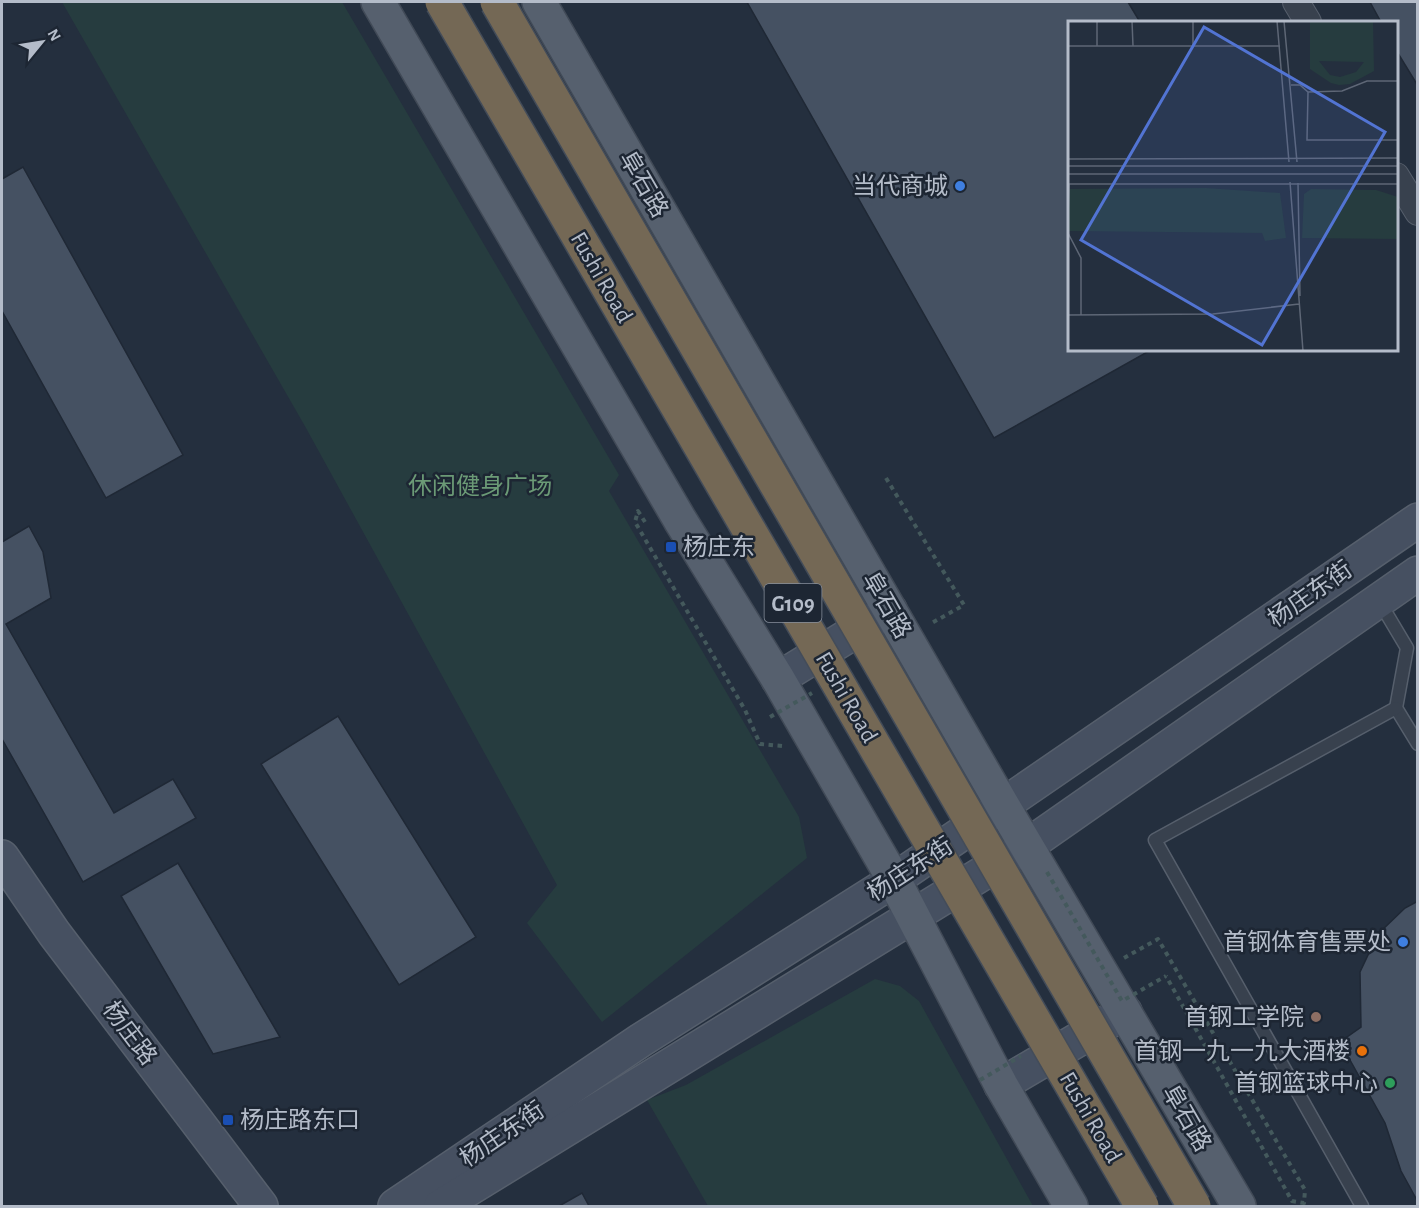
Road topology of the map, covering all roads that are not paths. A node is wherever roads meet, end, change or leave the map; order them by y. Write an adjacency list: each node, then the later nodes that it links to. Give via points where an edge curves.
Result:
1 (378, 2): 13 (main road, via 680,520)
2 (442, 2): 27 (highway, Fushi Road / G109, bridge)
3 (497, 2): 28 (highway, Fushi Road / G109, bridge)
4 (539, 2): 12 (main road, 阜石路)
5 (1296, 2): 6 (street)
6 (1307, 21)
7 (1398, 179): 8 (street)
8 (1418, 212)
9 (1418, 520): 16 (street, 杨庄东街)
10 (1418, 573): 11 (street, 杨庄东街)
11 (1379, 601): 14 (lane, via 1407,648); 17 (street, 杨庄东街)
12 (890, 610): 13 (street); 16 (main road, 阜石路)
13 (778, 678): 19 (main road)
14 (1396, 708): 15 (lane); 30 (lane, via 1155,840)
15 (1418, 744)
16 (1004, 806): 17 (main road, 阜石路); 19 (street, 杨庄东街)
17 (1027, 846): 20 (street, 杨庄东街); 21 (main road, 阜石路, via 1110,966)
18 (2, 857): 23 (street, 杨庄路, via 54,933)
19 (894, 880): 20 (main road); 24 (street, 杨庄东街, via 641,1040)
20 (915, 917): 22 (main road); 25 (street, 杨庄东街)
21 (1125, 1012): 22 (street); 29 (main road, 阜石路)
22 (1001, 1085): 26 (main road)
23 (261, 1206)
24 (394, 1206)
25 (441, 1206)
26 (1071, 1206)
27 (1142, 1206)
28 (1194, 1206)
29 (1239, 1206)
30 (1362, 1206)

